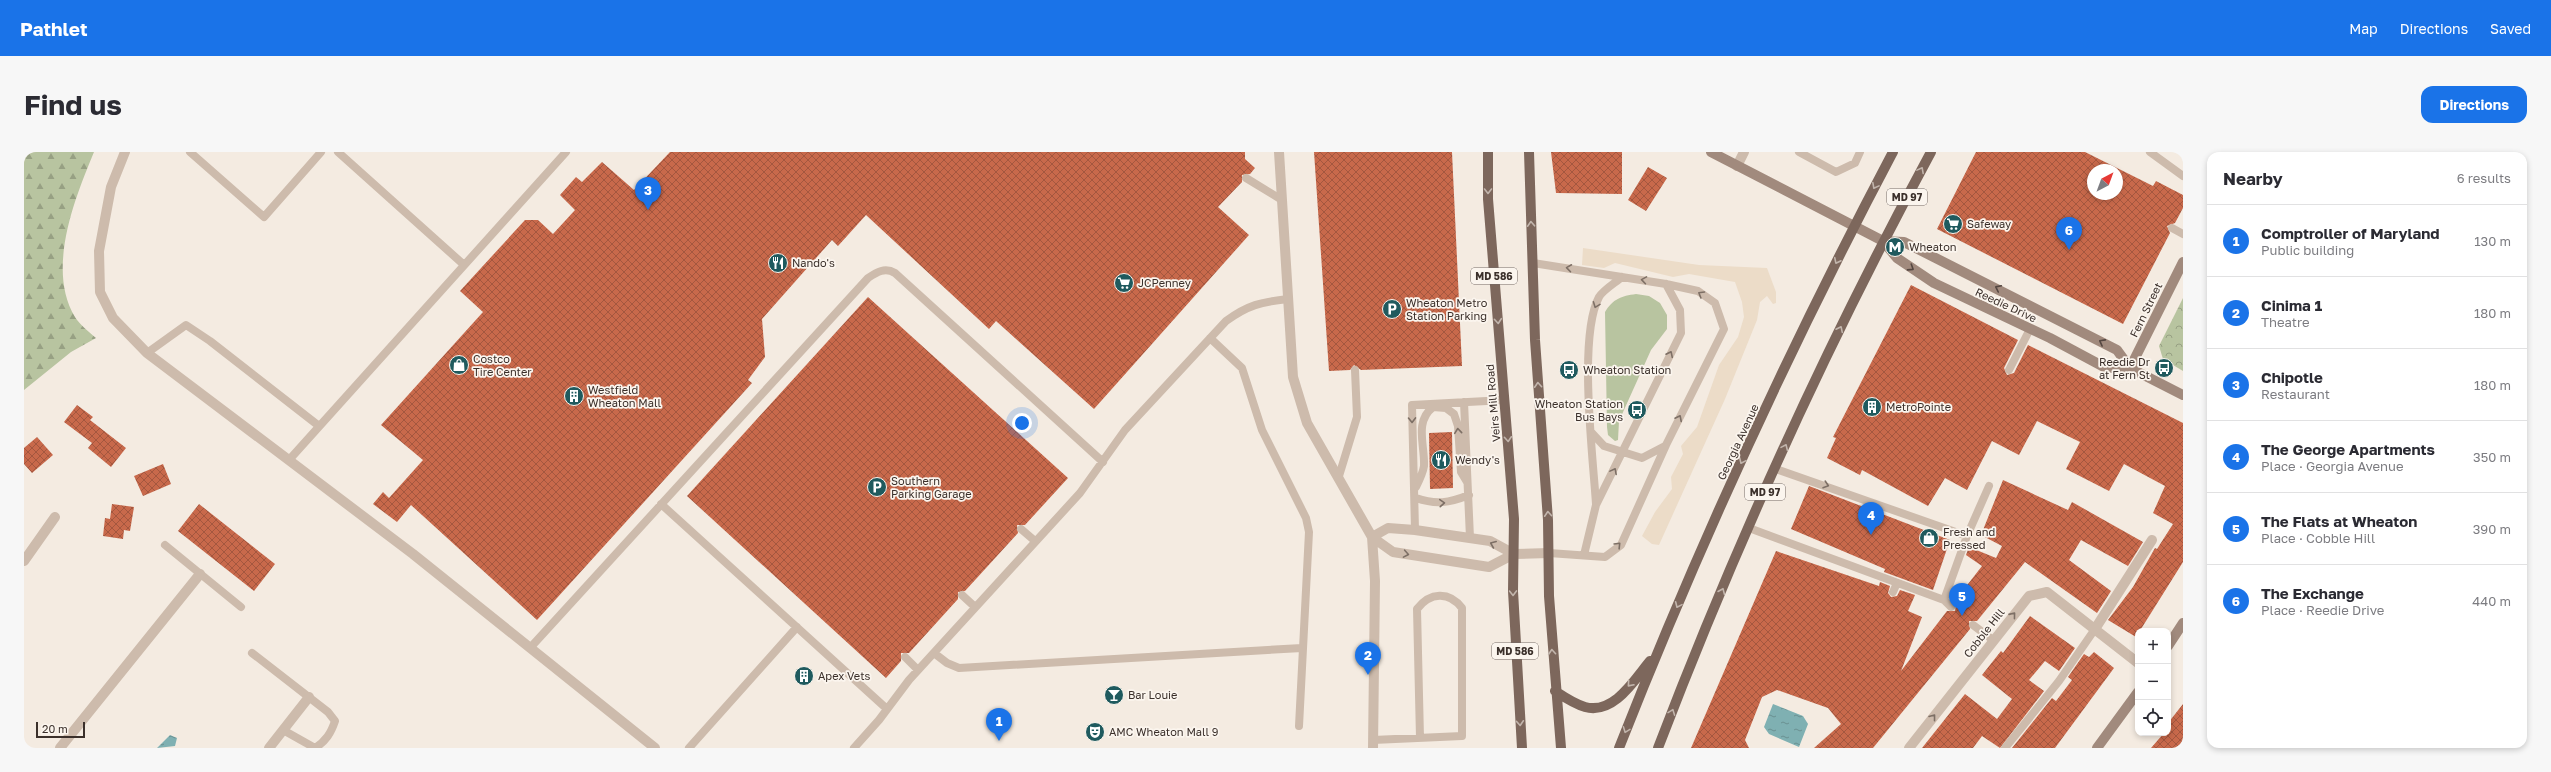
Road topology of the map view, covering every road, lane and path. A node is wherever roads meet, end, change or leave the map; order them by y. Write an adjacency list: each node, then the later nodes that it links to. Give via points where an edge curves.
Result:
1 (125, 152): 32 (street, via 111,187 99,251 100,292 113,318)
2 (190, 152): 3 (lane, via 264,217)
3 (321, 152)
4 (338, 152): 26 (lane)
5 (566, 152): 26 (lane)
6 (1279, 152): 19 (street)
7 (1488, 152): 37 (main road, Veirs Mill Road / MD 586, one-way to 37, via 1488,200)
8 (1529, 152): 25 (main road, MD 586, one-way to 8)
9 (1711, 152): 16 (street, Reedie Drive)
10 (1744, 152): 16 (street)
11 (1799, 152): 12 (lane, via 1836,172 1855,163)
12 (1860, 152)
13 (1894, 152): 20 (main road, Georgia Avenue / MD 97, one-way to 20)
14 (1931, 152): 23 (main road, MD 97, one-way to 14)
15 (2150, 152): 17 (lane)
16 (1737, 166): 20 (street, Reedie Drive)
17 (2183, 176)
18 (1246, 178): 19 (lane)
19 (1282, 200): 29 (street)
20 (1854, 226): 23 (street, Reedie Drive); 85 (main road, Georgia Avenue / MD 97, one-way to 85, via 1746,451)
21 (2172, 228): 22 (lane)
22 (2183, 234)
23 (1883, 241): 30 (street, Reedie Drive, one-way to 30, via 1896,258 1934,283); 33 (street, Reedie Drive, one-way to 23, via 2117,350 2033,306 1904,242); 45 (main road, MD 97, one-way to 23, via 1826,356)
24 (2183, 262): 33 (street, Fern Street)
25 (1533, 263): 27 (lane, one-way to 25); 63 (main road, MD 586, one-way to 25)
26 (463, 264): 39 (lane)
27 (1622, 277): 28 (lane, one-way to 27); 40 (lane, one-way to 40, via 1600,296 1591,318)
28 (1666, 284): 41 (lane, one-way to 28, via 1724,329 1715,303 1698,291); 42 (lane, one-way to 28, via 1680,333 1680,310)
29 (1288, 299): 31 (lane, via 1259,302 1242,309); 46 (street, via 1293,377 1307,423)
30 (2030, 329): 33 (street, Reedie Drive, via 2106,368); 35 (lane)
31 (1210, 338): 44 (lane, via 1125,430); 82 (lane, via 1242,368 1262,430 1306,518 1310,545)
32 (147, 353): 39 (lane, via 186,325); 43 (street)
33 (2130, 368): 36 (street, Reedie Drive)
34 (1355, 370): 46 (lane, via 1357,417)
35 (2009, 370)
36 (2183, 395)
37 (1505, 400): 38 (lane); 64 (main road, Veirs Mill Road / MD 586, one-way to 64, via 1514,519)
38 (1464, 402): 47 (lane); 49 (lane, one-way to 49, via 1412,405)
39 (319, 426): 43 (lane)
40 (1591, 432): 42 (lane, via 1604,446); 52 (lane)
41 (1666, 445): 42 (lane, via 1642,458); 65 (lane, one-way to 41, via 1605,557 1621,545)
42 (1623, 454): 52 (lane, one-way to 42)
43 (289, 460): 81 (street)
44 (1103, 462): 51 (lane, via 889,270 879,271 868,278); 61 (lane, via 1080,493)
45 (1776, 469): 54 (main road, MD 97); 57 (lane, one-way to 57)
46 (1339, 476): 58 (street)
47 (1467, 482): 49 (lane, one-way to 49, via 1461,472 1458,426 1454,414 1446,408 1433,407 1425,413 1422,423 1424,468); 50 (lane)
48 (1989, 486): 57 (lane)
49 (1416, 494): 50 (lane, one-way to 50, via 1432,503 1452,502); 56 (lane)
50 (1468, 495): 59 (lane)
51 (661, 504): 77 (lane); 81 (lane)
52 (1596, 505): 65 (lane)
53 (55, 517): 66 (street)
54 (1749, 528): 68 (lane); 106 (main road, MD 97, one-way to 54)
55 (1021, 529): 61 (lane)
56 (1415, 530): 58 (street, via 1388,528); 59 (street)
57 (1967, 536): 71 (lane)
58 (1372, 537): 64 (street, one-way to 64, via 1393,552 1489,567); 96 (street, via 1376,581)
59 (1470, 538): 64 (street, one-way to 59, via 1490,541)
60 (2152, 540): 78 (street)
61 (1035, 541): 73 (lane)
62 (165, 545): 67 (lane)
63 (1549, 553): 64 (street); 65 (lane); 89 (main road, MD 586, one-way to 63, via 1548,589)
64 (1514, 554): 103 (main road, Veirs Mill Road / MD 586, one-way to 103, via 1513,591)
65 (1584, 555)
66 (24, 561)
67 (200, 574): 72 (lane); 97 (street)
68 (1897, 583): 69 (lane); 71 (lane)
69 (1894, 592)
70 (962, 595): 73 (lane)
71 (1944, 600): 74 (lane)
72 (241, 607)
73 (975, 607): 84 (lane)
74 (1951, 607)
75 (2183, 623): 80 (street)
76 (1973, 625): 79 (lane)
77 (796, 627): 92 (lane); 101 (lane)
78 (2095, 629): 79 (street, Cobble Hill, one-way to 78, via 2030,596 2047,592); 87 (street, Cobble Hill); 108 (lane, via 2059,681)
79 (1993, 640): 107 (street, Cobble Hill, one-way to 79)
80 (2171, 641)
81 (530, 648): 100 (street)
82 (1302, 648): 84 (lane, via 959,668 950,665); 93 (lane)
83 (252, 653): 91 (lane)
84 (934, 653): 88 (lane)
85 (1656, 655): 89 (main road, one-way to 89, via 1618,698 1604,706 1587,708); 105 (main road, Georgia Avenue / MD 97, one-way to 105)
86 (905, 657): 88 (lane)
87 (2135, 661)
88 (918, 670): 92 (lane)
89 (1554, 691): 104 (main road, MD 586)
90 (2135, 696): 109 (street)
91 (309, 697): 94 (street); 99 (lane, via 335,721 324,742)
92 (887, 709): 102 (lane)
93 (1299, 726)
94 (283, 730): 98 (street); 99 (lane)
95 (1420, 738): 95 (lane, via 1462,736 1462,608 1457,602 1443,595 1428,598 1417,609); 96 (lane)
96 (1373, 744)
97 (60, 748)
98 (268, 748)
99 (315, 748)
100 (655, 748)
101 (689, 748)
102 (854, 748)
103 (1522, 748)
104 (1561, 748)
105 (1619, 748)
106 (1658, 748)
107 (1909, 748)
108 (2005, 748)
109 (2097, 748)

